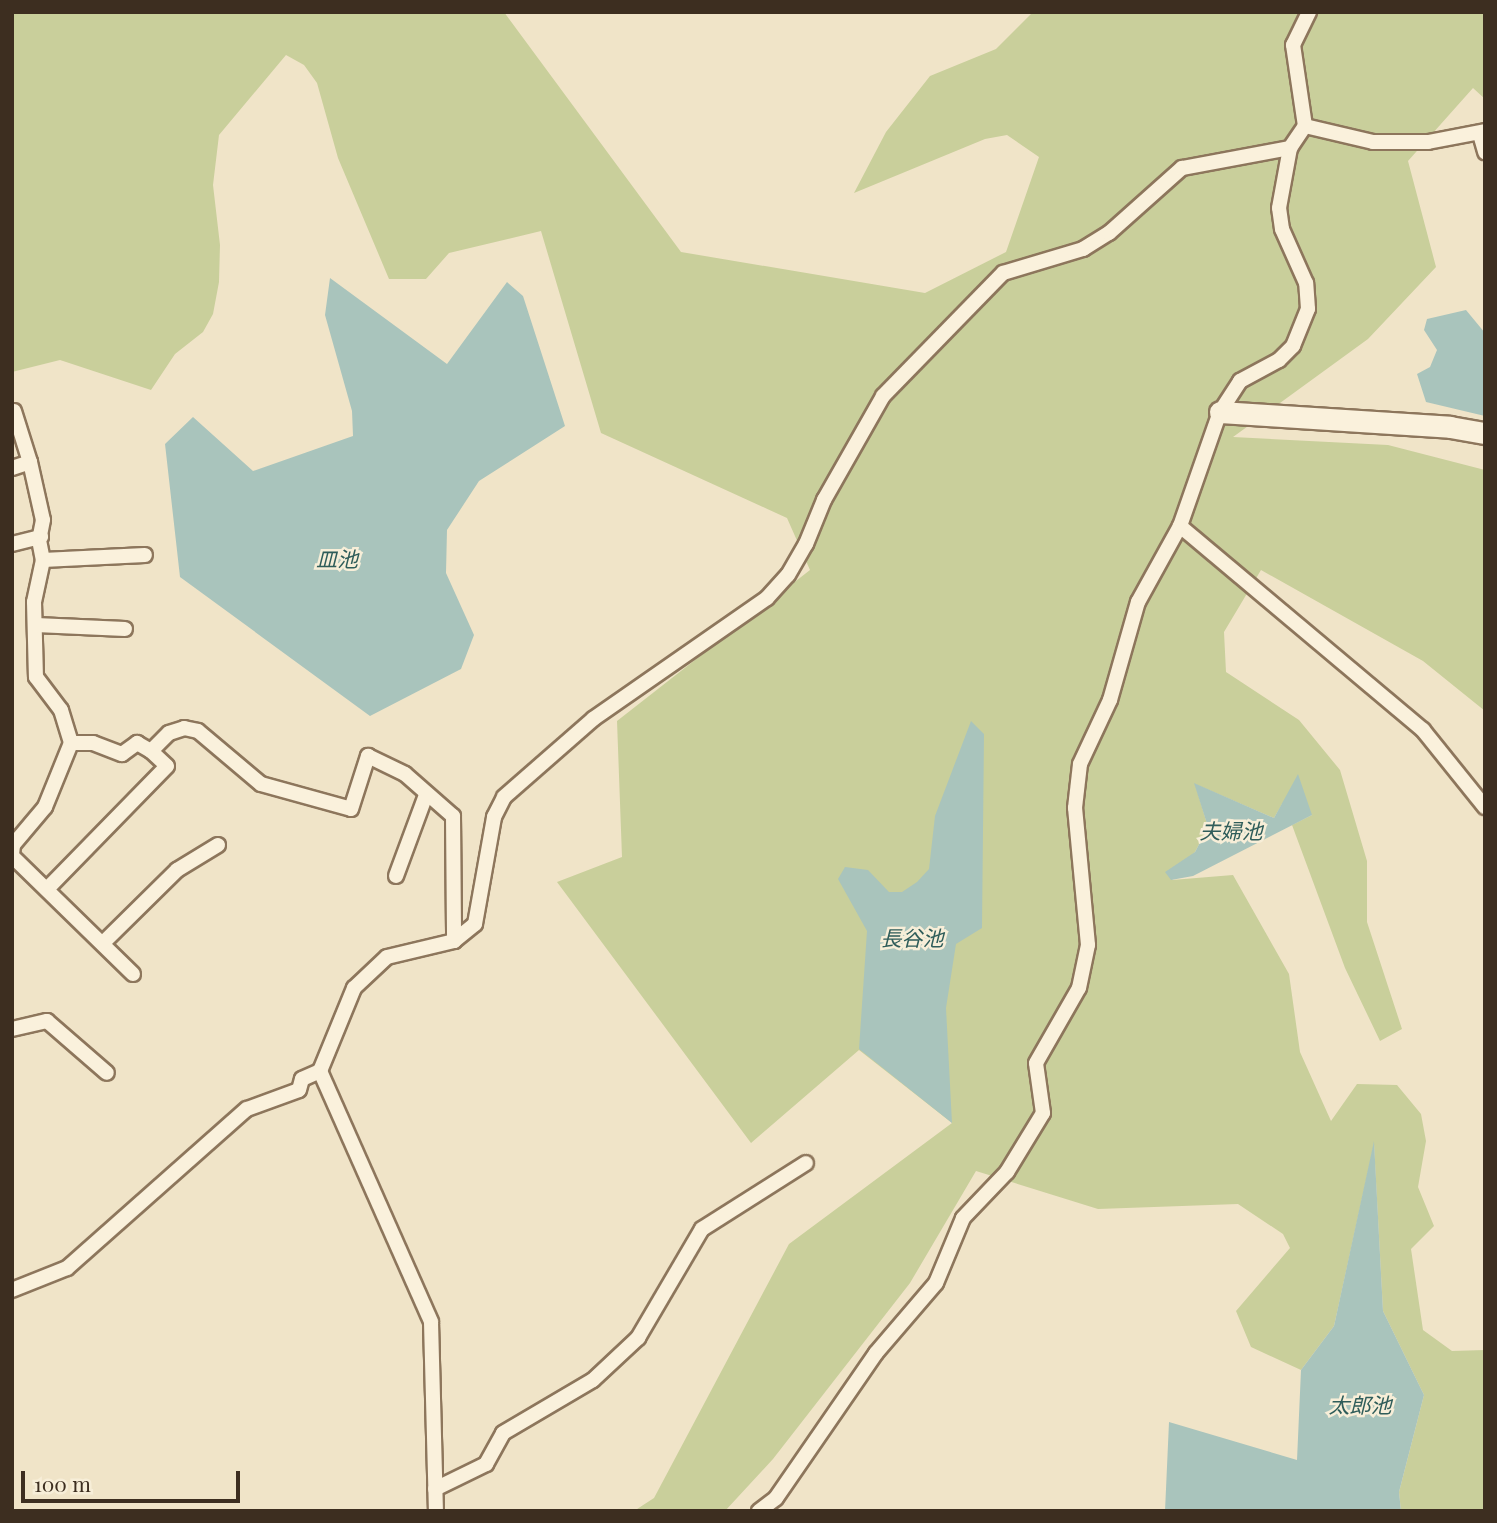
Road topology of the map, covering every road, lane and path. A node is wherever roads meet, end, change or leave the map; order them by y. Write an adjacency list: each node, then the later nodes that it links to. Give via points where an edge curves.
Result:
1 (1309, 12): 2 (street, via 1293,45)
2 (1305, 125): 3 (street, via 1373,142 1428,142 1460,133); 4 (street)
3 (1482, 133): 5 (street)
4 (1290, 148): 7 (street, via 1279,208 1282,229 1306,283 1308,309 1293,346 1240,381); 27 (street, via 1182,168 1109,233 1083,249 1003,274 883,396 824,500 806,544 788,575 767,598 593,719 504,797 494,817 475,923)
5 (1485, 152)
6 (14, 411): 9 (street)
7 (1220, 412): 8 (street); 11 (street)
8 (1485, 433)
9 (30, 462): 10 (street); 12 (street, via 43,520)
10 (12, 468)
11 (1180, 526): 21 (street, via 1423,730); 37 (street, via 1138,602 1110,700 1075,780 1088,945 1079,988 1036,1063 1043,1113 1007,1172 963,1218 936,1283 876,1353 776,1498)
12 (41, 537): 13 (street); 15 (street)
13 (12, 544)
14 (145, 555): 15 (street)
15 (43, 560): 16 (street, via 34,602)
16 (36, 625): 17 (street); 18 (street, via 36,677 61,710)
17 (125, 629)
18 (71, 743): 19 (street, via 93,743 122,754 137,743); 22 (street, via 45,807)
19 (151, 751): 20 (street, via 169,733 184,728 198,731 261,784 351,809 368,756 405,774); 26 (street, via 167,766)
20 (426, 795): 25 (street); 27 (street, via 453,816)
21 (1485, 807)
22 (13, 844): 24 (street)
23 (218, 845): 28 (street, via 177,870)
24 (12, 855): 26 (street)
25 (396, 876)
26 (48, 888): 28 (street)
27 (454, 941): 31 (street, via 387,957 363,978)
28 (103, 943): 29 (street)
29 (133, 974)
30 (12, 1029): 32 (street, via 47,1021)
31 (320, 1071): 34 (street, via 302,1079 299,1090 247,1109 67,1268); 35 (street, via 431,1322)
32 (107, 1073)
33 (806, 1163): 35 (street, via 702,1229 638,1338 593,1380 503,1433 485,1464)
34 (12, 1290)
35 (435, 1489): 36 (street)
36 (436, 1511)
37 (759, 1511)

